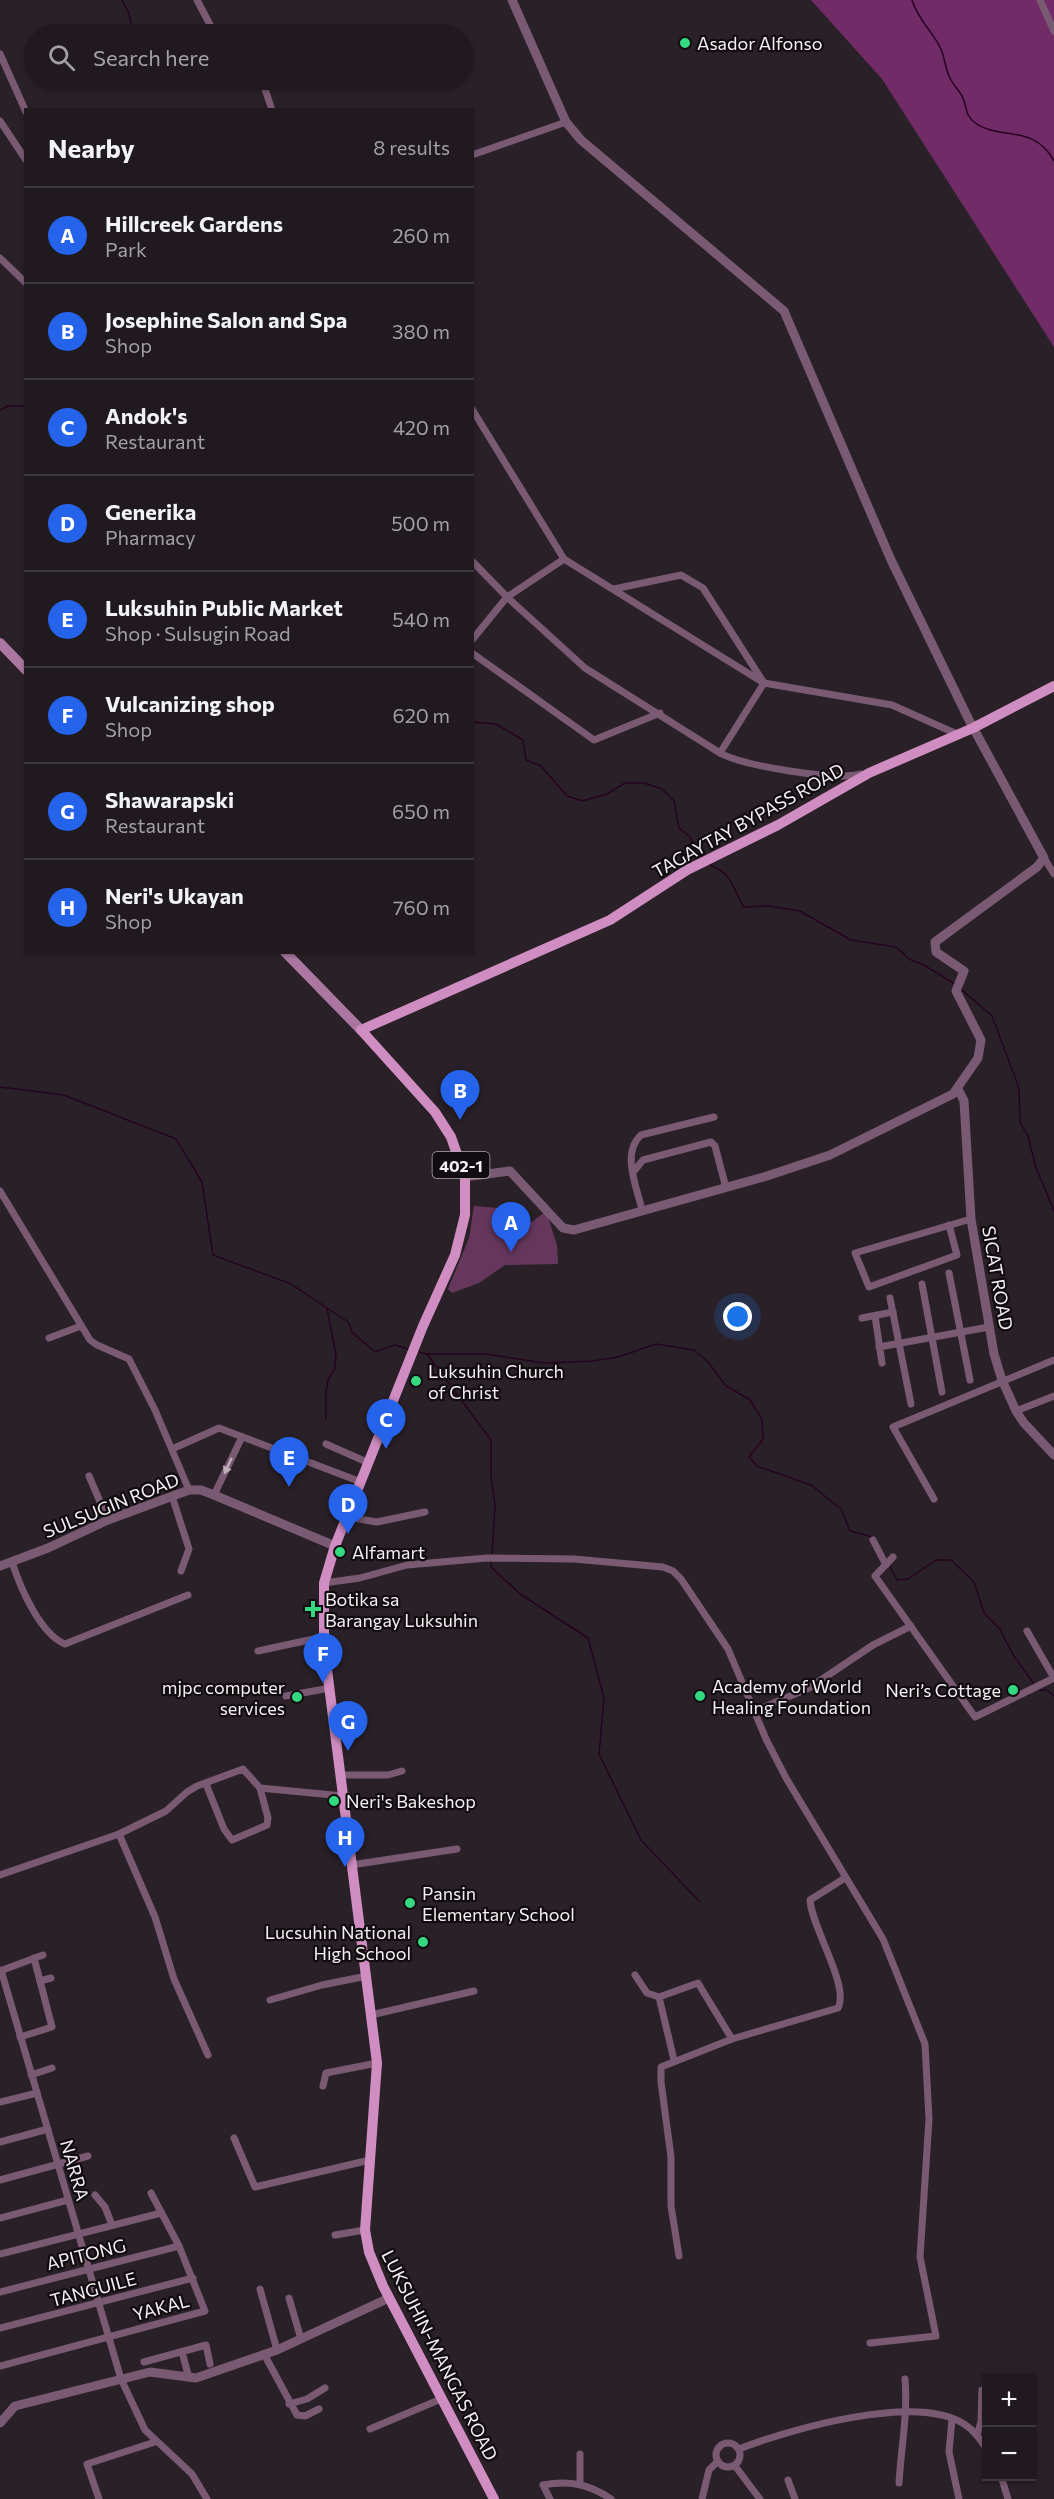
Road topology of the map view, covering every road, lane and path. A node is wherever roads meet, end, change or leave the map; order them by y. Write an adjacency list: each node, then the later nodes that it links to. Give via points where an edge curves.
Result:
1 (197, 0): 4 (street)
2 (512, 0): 11 (street)
3 (1040, 0): 5 (street)
4 (210, 24)
5 (1054, 31)
6 (0, 54): 8 (street)
7 (265, 90): 9 (street)
8 (24, 108)
9 (271, 108)
10 (0, 121): 13 (street)
11 (566, 122): 12 (street); 28 (street, via 581,140 784,311 891,560)
12 (474, 154)
13 (24, 157)
14 (0, 258): 15 (street)
15 (24, 281)
16 (474, 412): 17 (street)
17 (564, 559): 19 (street); 20 (street)
18 (474, 563): 20 (street)
19 (614, 590): 25 (street); 25 (street, via 687,576 703,588)
20 (507, 597): 21 (street); 27 (street, via 593,673)
21 (474, 638)
22 (0, 643): 24 (main road)
23 (474, 654): 27 (street, via 594,740)
24 (24, 668)
25 (764, 683): 29 (street, via 892,705); 30 (street)
26 (1054, 686): 28 (main road, TAGAYTAY BYPASS ROAD)
27 (660, 713): 30 (street)
28 (973, 728): 29 (main road, TAGAYTAY BYPASS ROAD); 32 (street)
29 (957, 735): 31 (main road, TAGAYTAY BYPASS ROAD)
30 (720, 753): 31 (street, via 744,763 841,776)
31 (868, 772): 35 (main road, TAGAYTAY BYPASS ROAD, via 778,825 687,870 610,920)
32 (1044, 858): 33 (street); 36 (street, via 936,942 936,952 961,967 965,975 956,991 981,1040 978,1058)
33 (1054, 874)
34 (287, 954): 35 (main road, LUKSUHIN-MANGAS ROAD / 402-1)
35 (361, 1030): 39 (main road, LUKSUHIN-MANGAS ROAD / 402-1, via 435,1112 451,1137)
36 (958, 1089): 40 (street, via 847,1148); 43 (street, SICAT ROAD, via 964,1101)
37 (714, 1118): 38 (street, via 641,1135 631,1146)
38 (634, 1171): 40 (street, via 643,1160 711,1142); 42 (street)
39 (465, 1177): 42 (street, via 514,1173 568,1230); 70 (main road, LUKSUHIN-MANGAS ROAD / 402-1, via 462,1236)
40 (726, 1188): 42 (street)
41 (0, 1191): 51 (street)
42 (642, 1210)
43 (971, 1219): 44 (street); 52 (street, SICAT ROAD)
44 (949, 1226): 44 (street, via 855,1253 869,1287 957,1255)
45 (949, 1272): 53 (street)
46 (922, 1284): 54 (street)
47 (890, 1298): 48 (street)
48 (893, 1312): 49 (street); 56 (street)
49 (875, 1316): 50 (street); 57 (street)
50 (862, 1318)
51 (81, 1326): 55 (street); 68 (street, via 97,1346 129,1359)
52 (989, 1327): 53 (street); 61 (street, SICAT ROAD)
53 (959, 1332): 54 (street); 60 (street)
54 (932, 1337): 56 (street); 62 (street)
55 (49, 1338)
56 (899, 1343): 57 (street); 64 (street)
57 (879, 1347): 59 (street)
58 (1054, 1360): 61 (street)
59 (882, 1364)
60 (969, 1380)
61 (1002, 1380): 65 (street, SICAT ROAD); 76 (street, via 893,1427)
62 (942, 1392)
63 (1054, 1396): 65 (street)
64 (911, 1404)
65 (1016, 1410): 69 (street, SICAT ROAD, via 1023,1423)
66 (242, 1437): 68 (street, via 219,1428); 72 (street); 74 (street, one-way to 74)
67 (326, 1444): 70 (street)
68 (172, 1449): 73 (street)
69 (1054, 1455)
70 (369, 1462): 72 (main road, LUKSUHIN-MANGAS ROAD / 402-1)
71 (89, 1476): 79 (street)
72 (362, 1482): 78 (main road, LUKSUHIN-MANGAS ROAD / 402-1)
73 (189, 1490): 74 (street, SULSUGIN ROAD); 75 (street, SULSUGIN ROAD)
74 (214, 1495): 81 (street, SULSUGIN ROAD)
75 (172, 1496): 79 (street, SULSUGIN ROAD); 86 (street, via 189,1549)
76 (934, 1499)
77 (425, 1512): 78 (street, via 377,1522)
78 (347, 1517): 81 (main road, LUKSUHIN-MANGAS ROAD / 402-1)
79 (108, 1520): 83 (street, SULSUGIN ROAD)
80 (873, 1540): 84 (street)
81 (335, 1546): 87 (main road, LUKSUHIN-MANGAS ROAD / 402-1)
82 (893, 1557): 84 (street)
83 (12, 1562): 85 (street, SULSUGIN ROAD); 88 (street, via 19,1585 45,1626 65,1644)
84 (886, 1565): 89 (street, via 875,1576)
85 (0, 1566)
86 (181, 1571)
87 (324, 1583): 91 (main road, LUKSUHIN-MANGAS ROAD / 402-1); 96 (street, via 408,1565 487,1558 598,1561 673,1571 728,1649)
88 (188, 1594)
89 (911, 1626): 93 (street, via 975,1717); 96 (street, via 873,1645 809,1688)
90 (1027, 1630): 93 (street)
91 (323, 1637): 92 (street); 94 (main road, LUKSUHIN-MANGAS ROAD / 402-1)
92 (258, 1651)
93 (1054, 1678)
94 (330, 1688): 95 (street); 98 (main road, LUKSUHIN-MANGAS ROAD / 402-1)
95 (286, 1696)
96 (755, 1711): 106 (street, via 781,1768)
97 (402, 1771): 98 (street, via 388,1775)
98 (341, 1775): 101 (main road, LUKSUHIN-MANGAS ROAD / 402-1)
99 (206, 1784): 100 (street, via 243,1769); 100 (street, via 232,1840 267,1825); 102 (street, via 186,1792 166,1811)
100 (260, 1788): 101 (street)
101 (343, 1796): 104 (main road, LUKSUHIN-MANGAS ROAD / 402-1)
102 (119, 1834): 105 (street); 120 (street, via 156,1917 174,1979)
103 (457, 1849): 104 (street)
104 (351, 1865): 111 (main road, LUKSUHIN-MANGAS ROAD / 402-1)
105 (0, 1875)
106 (845, 1878): 119 (street, via 810,1900 835,1975 841,2002 838,2008); 157 (street, via 883,1939 925,2044 928,2068 929,2119 920,2257 936,2336)
107 (43, 1955): 108 (street)
108 (34, 1958): 109 (street); 113 (street)
109 (0, 1970): 118 (street, NARRA)
110 (635, 1975): 115 (street, via 648,1993)
111 (367, 1976): 116 (street); 117 (main road, LUKSUHIN-MANGAS ROAD / 402-1)
112 (51, 1978): 113 (street)
113 (40, 1981): 118 (street, via 52,2027)
114 (474, 1991): 117 (street)
115 (659, 1997): 119 (street, via 698,1983); 121 (street)
116 (270, 2000)
117 (371, 2015): 122 (main road, LUKSUHIN-MANGAS ROAD / 402-1)
118 (20, 2037): 124 (street, NARRA)
119 (732, 2039): 121 (street)
120 (208, 2055)
121 (674, 2060): 146 (street, via 662,2067 661,2082)
122 (377, 2063): 125 (street, via 326,2073); 132 (main road, LUKSUHIN-MANGAS ROAD / 402-1)
123 (52, 2068): 124 (street)
124 (32, 2074): 126 (street, NARRA)
125 (323, 2086)
126 (37, 2093): 127 (street); 128 (street, NARRA)
127 (0, 2102)
128 (48, 2129): 130 (street); 133 (street, NARRA)
129 (234, 2138): 132 (street, via 255,2187)
130 (0, 2142)
131 (88, 2156): 133 (street)
132 (370, 2160): 141 (main road, LUKSUHIN-MANGAS ROAD / 402-1)
133 (58, 2164): 134 (street); 137 (street, NARRA)
134 (0, 2180)
135 (151, 2193): 138 (street, YAKAL)
136 (96, 2195): 140 (street)
137 (68, 2200): 139 (street); 142 (street, NARRA)
138 (160, 2212): 140 (street); 144 (street, YAKAL)
139 (0, 2218)
140 (112, 2225): 142 (street)
141 (365, 2230): 143 (street); 152 (main road, LUKSUHIN-MANGAS ROAD / 402-1, via 369,2252)
142 (78, 2234): 145 (street); 147 (street, NARRA)
143 (335, 2235)
144 (179, 2246): 147 (street, APITONG); 148 (street, YAKAL)
145 (0, 2254)
146 (679, 2256)
147 (89, 2269): 150 (street, APITONG); 153 (street, NARRA)
148 (193, 2278): 153 (street, TANGUILE); 155 (street, YAKAL, via 205,2311)
149 (260, 2289): 158 (street)
150 (0, 2292)
151 (289, 2298): 156 (street)
152 (389, 2298): 156 (street); 171 (main road, LUKSUHIN-MANGAS ROAD / 402-1)
153 (99, 2302): 154 (street, TANGUILE); 155 (street, NARRA)
154 (0, 2328)
155 (109, 2337): 164 (street, YAKAL); 167 (street, NARRA)
156 (301, 2339): 158 (street)
157 (870, 2343)
158 (277, 2350): 160 (street)
159 (182, 2352): 161 (street); 163 (street, via 206,2345); 166 (street)
160 (264, 2355): 166 (street); 172 (street)
161 (154, 2359): 162 (street); 165 (street)
162 (144, 2362)
163 (210, 2364)
164 (0, 2366)
165 (158, 2372): 166 (street); 167 (street)
166 (189, 2378)
167 (121, 2379): 176 (street, via 15,2406); 179 (street, NARRA, via 145,2430)
168 (905, 2379): 174 (street)
169 (325, 2388): 172 (street)
170 (982, 2390): 178 (street)
171 (441, 2399): 177 (street); 191 (main road, LUKSUHIN-MANGAS ROAD / 402-1)
172 (289, 2404): 173 (street, via 301,2416)
173 (319, 2409)
174 (907, 2413): 175 (street); 181 (street, via 858,2416); 188 (street)
175 (952, 2419): 178 (street); 197 (street, via 949,2452)
176 (0, 2423)
177 (370, 2429)
178 (977, 2435): 180 (street)
179 (155, 2442): 189 (street, via 87,2464); 190 (street, NARRA, via 192,2474)
180 (982, 2442)
181 (739, 2449): 183 (street, via 732,2443 724,2444 717,2449); 184 (street, via 740,2460)
182 (580, 2454): 187 (street)
183 (718, 2462): 184 (street, via 727,2468); 194 (street, via 709,2470)
184 (735, 2466): 195 (street)
185 (788, 2480): 196 (street)
186 (1003, 2481): 198 (street)
187 (580, 2483): 192 (street, via 543,2485); 193 (street)
188 (899, 2483)
189 (99, 2499)
190 (207, 2499)
191 (494, 2499)
192 (550, 2499)
193 (611, 2499)
194 (702, 2499)
195 (760, 2499)
196 (795, 2499)
197 (959, 2499)
198 (1008, 2499)

